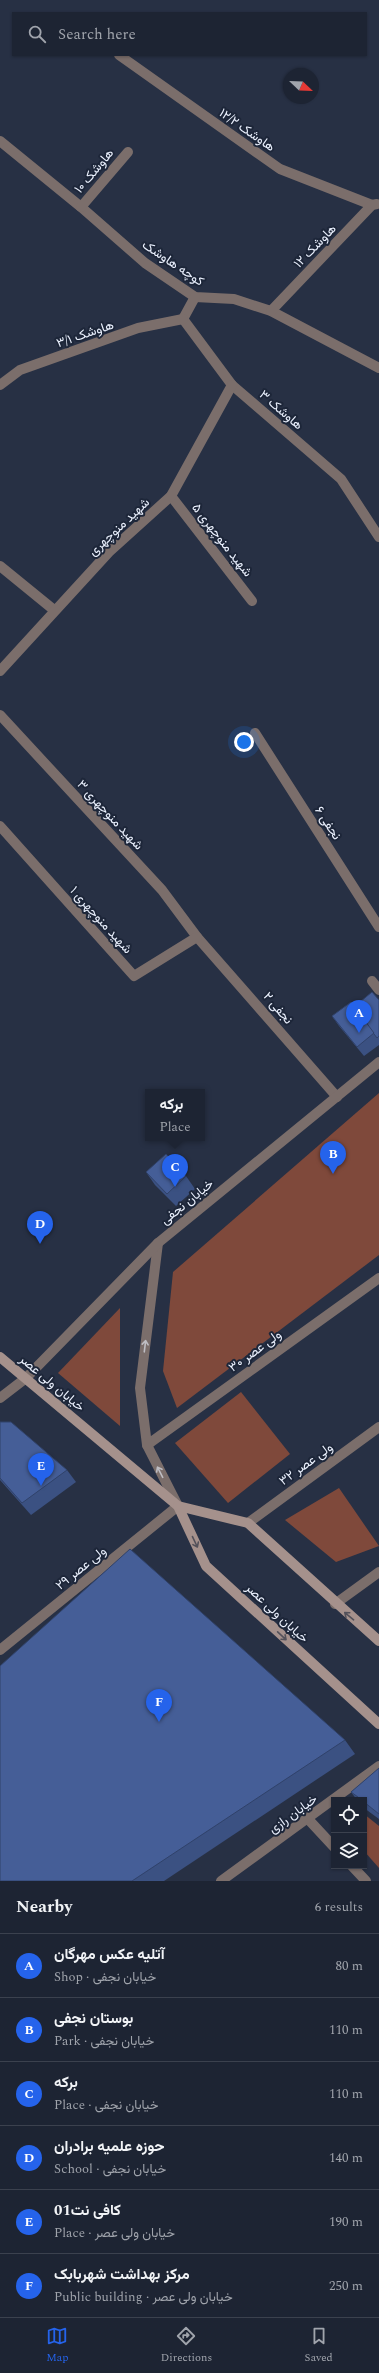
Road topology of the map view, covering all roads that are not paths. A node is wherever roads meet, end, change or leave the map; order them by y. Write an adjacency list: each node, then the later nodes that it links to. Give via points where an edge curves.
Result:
1 (120, 56): 4 (street, هاوشک ۱۲/۲, via 280,169)
2 (0, 142): 5 (street, کوچه هاوشک)
3 (128, 152): 5 (street, هاوشک ۱۰)
4 (376, 204): 7 (street, هاوشک ۱۲)
5 (81, 207): 6 (street, کوچه هاوشک, via 146,263)
6 (195, 297): 7 (street, کوچه هاوشک, via 234,299); 8 (street)
7 (271, 311): 9 (street, کوچه هاوشک)
8 (183, 319): 10 (street, هاوشک ۳/۱, via 138,328 20,370); 11 (street, هاوشک ۳)
9 (379, 368)
10 (0, 385)
11 (232, 385): 12 (street, شهید منوچهری); 13 (street, هاوشک ۳, via 341,479)
12 (171, 496): 15 (street, شهید منوچهری ۵); 16 (street, شهید منوچهری, via 109,552)
13 (379, 538)
14 (0, 566): 16 (street)
15 (252, 601)
16 (54, 610): 17 (street, شهید منوچهری)
17 (0, 671)
18 (0, 715): 22 (street, شهید منوچهری ۳, via 162,890)
19 (255, 734): 21 (street, نجفی ۶)
20 (0, 826): 22 (street, شهید منوچهری ۱, via 134,976)
21 (379, 927)
22 (197, 937): 26 (street, نجفی ۲)
23 (372, 981): 24 (street)
24 (379, 990)
25 (379, 1062): 26 (street, خیابان نجفی)
26 (337, 1097): 27 (street, خیابان نجفی)
27 (158, 1243): 30 (street, خیابان نجفی); 33 (street, one-way to 27, via 140,1388)
28 (379, 1278): 33 (street, ولی عصر ۳۰)
29 (0, 1357): 30 (main road, خیابان ولی عصر)
30 (26, 1378): 31 (street, خیابان نجفی); 34 (main road, خیابان ولی عصر)
31 (0, 1398)
32 (379, 1427): 35 (street, ولی عصر ۳۲)
33 (147, 1445): 34 (street, one-way to 33)
34 (178, 1506): 35 (main road, خیابان ولی عصر); 39 (street, ولی عصر ۲۹); 40 (main road, خیابان ولی عصر, one-way to 40, via 206,1566)
35 (248, 1523): 37 (main road, خیابان ولی عصر)
36 (379, 1572): 37 (street)
37 (335, 1604): 38 (main road, خیابان ولی عصر, one-way to 37)
38 (379, 1641)
39 (0, 1650)
40 (379, 1724)
41 (379, 1766): 42 (street, خیابان رازی)
42 (308, 1819): 43 (street); 45 (street, خیابان رازی)
43 (331, 1844)
44 (355, 1869): 46 (street)
45 (221, 1881)
46 (366, 1881)

